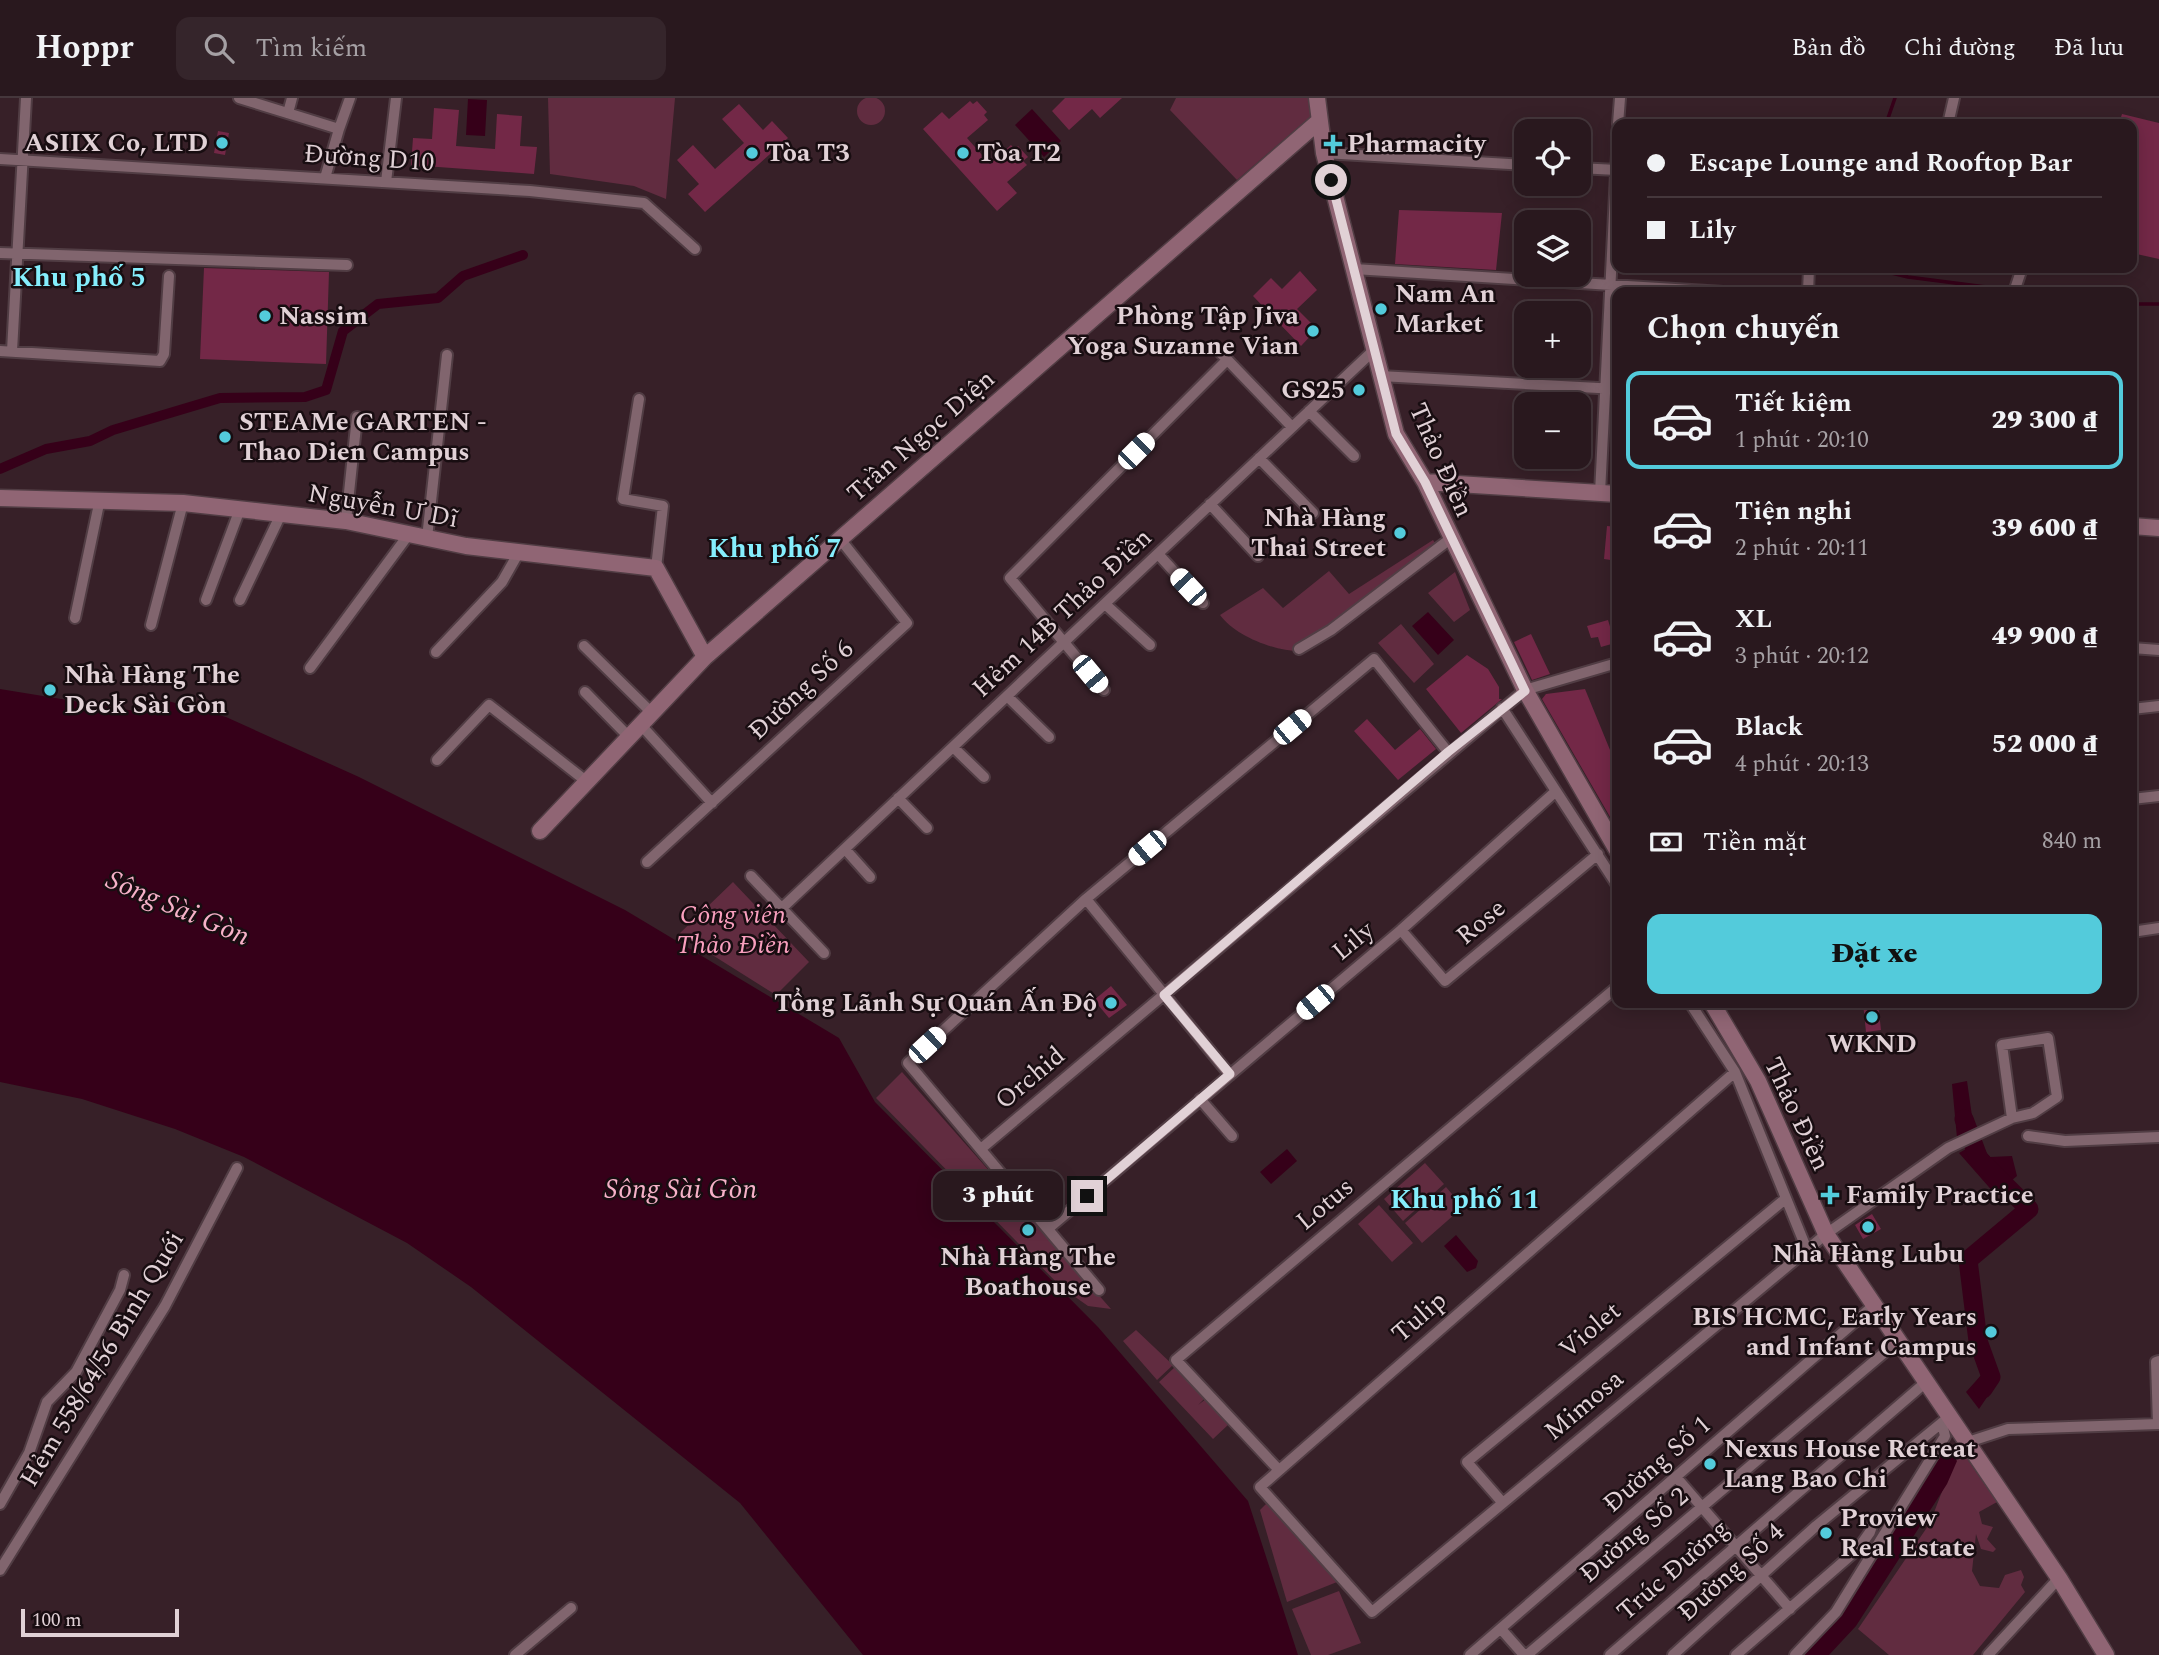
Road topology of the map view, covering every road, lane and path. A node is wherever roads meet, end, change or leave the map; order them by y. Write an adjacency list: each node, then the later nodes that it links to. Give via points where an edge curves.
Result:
1 (26, 98): 16 (street)
2 (239, 98): 9 (street)
3 (292, 98): 9 (street)
4 (350, 98): 13 (street)
5 (396, 98): 21 (street)
6 (1317, 98): 12 (street, Thảo Điền)
7 (1620, 98): 10 (street)
8 (1954, 98): 11 (street)
9 (288, 113): 13 (street)
10 (1619, 119)
11 (1949, 119)
12 (1318, 122): 14 (street, Thảo Điền); 59 (street, Trần Ngọc Diện)
13 (339, 129): 20 (street)
14 (1324, 153): 17 (street); 27 (street, Thảo Điền)
15 (0, 159): 16 (street, Đường D10)
16 (23, 160): 20 (street, Đường D10); 25 (street)
17 (1514, 164)
18 (1591, 169): 19 (street)
19 (1612, 170)
20 (325, 178): 21 (street, Đường D10)
21 (386, 182): 22 (street, Đường D10, via 644,203)
22 (695, 249)
23 (1612, 252): 29 (street)
24 (0, 253): 25 (street)
25 (17, 254): 26 (street); 32 (street)
26 (347, 265)
27 (1354, 269): 29 (street); 33 (street, Thảo Điền)
28 (169, 276): 32 (street, via 160,361)
29 (1610, 285): 30 (street); 37 (street)
30 (1642, 287)
31 (1216, 348): 35 (street)
32 (6, 351)
33 (1373, 351): 36 (street, Thảo Điền); 39 (street, Hẻm 14B Thảo Điền)
34 (447, 355): 58 (street)
35 (1227, 360): 41 (street); 71 (street, via 1010,578)
36 (1380, 376): 37 (street); 44 (street, Thảo Điền, via 1396,434)
37 (1611, 388): 45 (street)
38 (639, 399): 64 (street, via 623,499 663,506)
39 (1309, 411): 41 (street, Hẻm 14B Thảo Điền); 42 (street)
40 (357, 417): 54 (street)
41 (1292, 427): 43 (street, Hẻm 14B Thảo Điền)
42 (1354, 456)
43 (1259, 458): 50 (street, Hẻm 14B Thảo Điền); 52 (street)
44 (1425, 482): 45 (street); 60 (street, Thảo Điền)
45 (1600, 493): 46 (street)
46 (1612, 494)
47 (0, 498): 48 (street, Nguyễn Ư Dĩ)
48 (100, 499): 49 (street, Nguyễn Ư Dĩ); 69 (street)
49 (183, 503): 51 (street, Nguyễn Ư Dĩ); 70 (street)
50 (1210, 504): 62 (street, Hẻm 14B Thảo Điền); 63 (street)
51 (240, 509): 53 (street, Nguyễn Ư Dĩ); 65 (street)
52 (1312, 513)
53 (282, 514): 54 (street, Nguyễn Ư Dĩ); 66 (street)
54 (346, 521): 57 (street, Nguyễn Ư Dĩ)
55 (2137, 526): 56 (street)
56 (2159, 528)
57 (409, 534): 58 (street, Nguyễn Ư Dĩ); 80 (street)
58 (427, 538): 61 (street, Nguyễn Ư Dĩ)
59 (840, 539): 78 (street, Trần Ngọc Diện); 100 (street, Đường Số 6, via 907,623)
60 (1450, 539): 75 (street); 82 (street, Thảo Điền)
61 (519, 552): 64 (street, Nguyễn Ư Dĩ); 77 (street, via 502,582)
62 (1158, 554): 67 (street); 68 (street, Hẻm 14B Thảo Điền)
63 (1258, 556)
64 (656, 568): 78 (street)
65 (205, 600)
66 (240, 600)
67 (1203, 603)
68 (1105, 604): 71 (street, Hẻm 14B Thảo Điền); 72 (street)
69 (75, 618)
70 (152, 625)
71 (1064, 642): 81 (street); 84 (street, Hẻm 14B Thảo Điền)
72 (1150, 645)
73 (584, 646): 88 (street)
74 (2137, 648): 76 (street)
75 (1299, 649)
76 (2159, 650)
77 (436, 652)
78 (705, 657): 88 (street, Trần Ngọc Diện)
79 (1612, 665): 82 (street, Orchid)
80 (310, 668)
81 (1104, 690)
82 (1525, 691): 86 (street, Orchid); 103 (street, Thảo Điền)
83 (585, 692): 89 (street)
84 (1007, 696): 90 (street); 91 (street, Hẻm 14B Thảo Điền)
85 (2159, 706): 87 (street)
86 (1502, 708): 92 (street, Orchid); 96 (street)
87 (2137, 708)
88 (646, 718): 89 (street, Trần Ngọc Diện); 100 (street)
89 (628, 736): 95 (street, Trần Ngọc Diện)
90 (1049, 737)
91 (953, 747): 94 (street); 98 (street, Hẻm 14B Thảo Điền)
92 (1448, 752): 110 (street, via 1374,659); 117 (street, Orchid)
93 (437, 760): 95 (street, via 489,705)
94 (984, 777)
95 (586, 781): 102 (street, Trần Ngọc Diện)
96 (1555, 792): 105 (street); 113 (street, Lily)
97 (2159, 796): 99 (street)
98 (898, 798): 101 (street); 104 (street, Hẻm 14B Thảo Điền)
99 (2137, 798)
100 (712, 803): 106 (street, Đường Số 6)
101 (927, 828)
102 (540, 831)
103 (1612, 841)
104 (845, 849): 108 (street); 111 (street, Hẻm 14B Thảo Điền)
105 (1598, 854): 109 (street); 113 (street, Rose, via 1446,981)
106 (647, 862)
107 (751, 876): 111 (street)
108 (870, 877)
109 (1612, 878)
110 (1086, 899): 117 (street); 127 (street, via 908,1063)
111 (782, 908): 115 (street)
112 (2159, 928): 114 (street)
113 (1401, 930): 121 (street, Lily)
114 (2137, 931)
115 (824, 953)
116 (1612, 990): 142 (street, Lotus, via 1176,1360)
117 (1164, 995): 121 (street); 127 (street, Orchid)
118 (1693, 1008): 120 (street)
119 (1715, 1008): 131 (street, Thảo Điền, via 1758,1081)
120 (1735, 1072): 129 (street); 142 (street, Tulip)
121 (1230, 1074): 122 (street, Lily)
122 (1200, 1100): 124 (street); 130 (street, Lily)
123 (2012, 1118): 123 (street, Mimosa, via 2033,1113 2057,1097 2048,1038 2002,1045); 131 (street, Mimosa, via 1948,1148)
124 (1232, 1136)
125 (2028, 1136): 126 (street, via 2065,1140)
126 (2159, 1137)
127 (982, 1148): 130 (street)
128 (237, 1168): 149 (street, Hẻm 558/64/56 Bình Quới, via 165,1306)
129 (1784, 1200): 132 (street); 144 (street, Violet, via 1467,1462)
130 (1049, 1228): 134 (street)
131 (1826, 1234): 132 (street, Mimosa); 135 (street, Thảo Điền)
132 (1807, 1250): 144 (street, Mimosa)
133 (124, 1275): 145 (street, via 76,1372 47,1402 29,1453)
134 (1100, 1290)
135 (1873, 1306): 136 (street, Thảo Điền); 143 (street, Đường Số 1)
136 (1898, 1341): 138 (street, Thảo Điền); 146 (street, Đường Số 2)
137 (2159, 1361): 140 (street)
138 (1926, 1382): 139 (street, Thảo Điền); 148 (street, Trúc Đường)
139 (1949, 1420): 141 (street, Thảo Điền); 150 (street, Đường Số 4); 162 (street, via 1945,1436 1836,1612)
140 (2159, 1424): 141 (street, via 2007,1429)
141 (1968, 1442): 151 (street, Thảo Điền)
142 (1278, 1469): 154 (street, Tulip, via 1260,1486)
143 (1676, 1477): 146 (street); 155 (street, Đường Số 1)
144 (1502, 1502): 154 (street, Mimosa)
145 (0, 1504)
146 (1701, 1507): 148 (street); 158 (street, Đường Số 2)
147 (1874, 1520): 153 (street, via 1858,1549)
148 (1735, 1546): 150 (street); 159 (street, Trúc Đường)
149 (0, 1570)
150 (1760, 1575): 153 (street); 160 (street, Đường Số 4)
151 (2059, 1577): 163 (street); 164 (street, Thảo Điền)
152 (571, 1608): 156 (street)
153 (1790, 1609): 161 (street)
154 (1372, 1612)
155 (1501, 1629): 157 (street, Đường Số 1); 158 (street)
156 (515, 1655)
157 (1470, 1655)
158 (1525, 1655)
159 (1609, 1655)
160 (1673, 1655)
161 (1736, 1655)
162 (1795, 1655)
163 (1989, 1655)
164 (2106, 1655)

